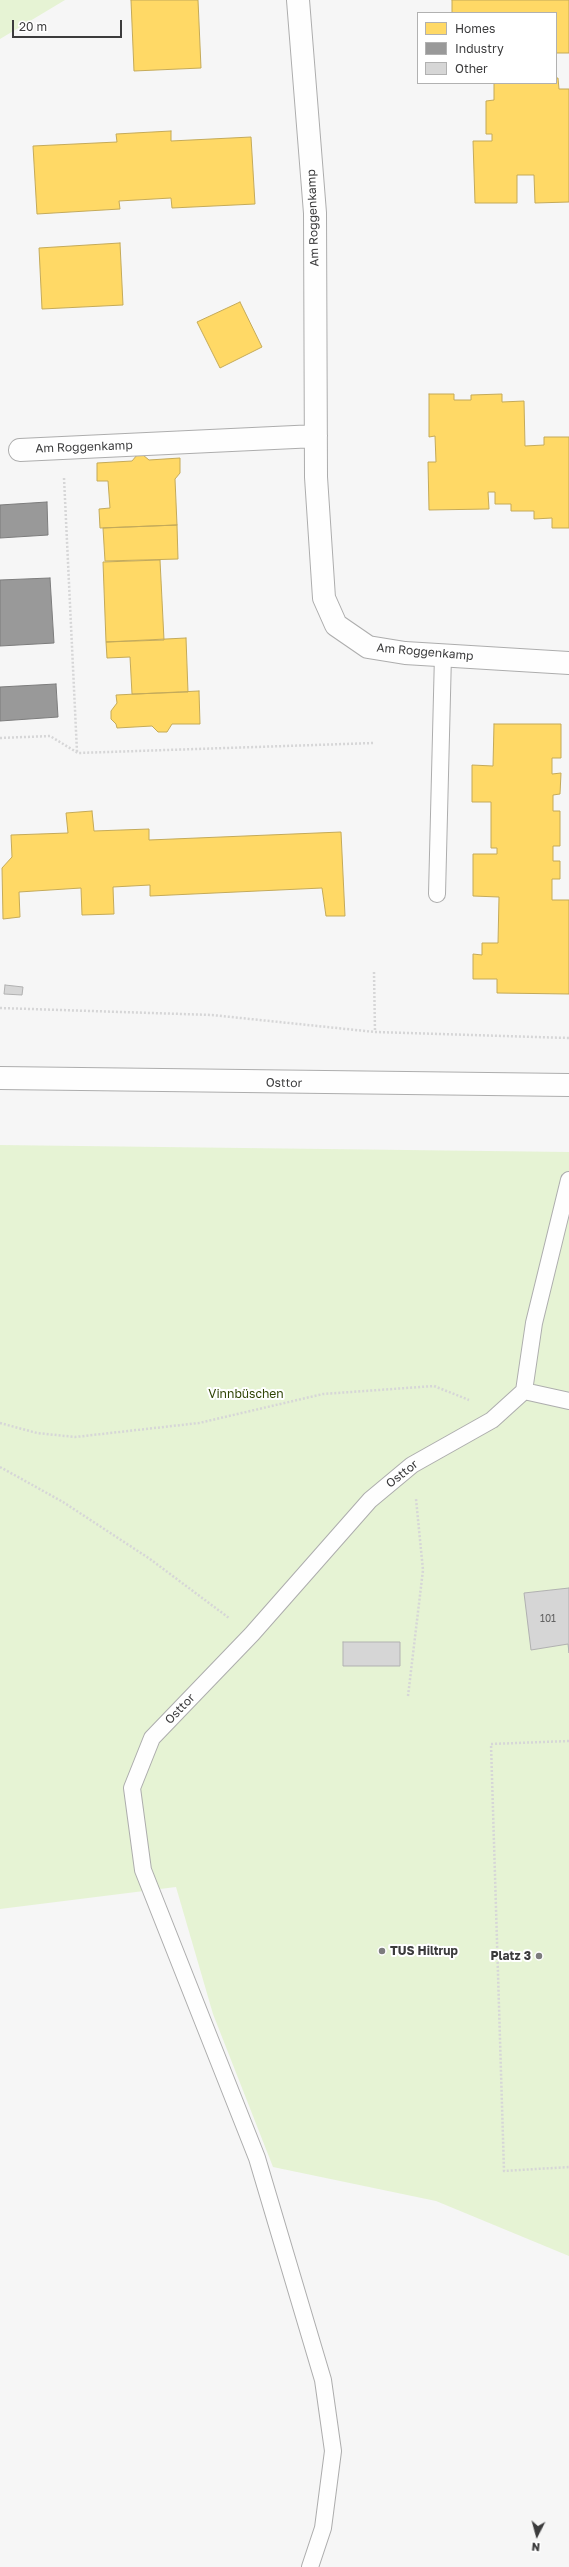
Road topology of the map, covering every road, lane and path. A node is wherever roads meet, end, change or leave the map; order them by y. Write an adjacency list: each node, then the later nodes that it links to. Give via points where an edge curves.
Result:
1 (298, 0): 2 (street, Am Roggenkamp, via 315,213)
2 (316, 436): 3 (street, Am Roggenkamp); 5 (street, Am Roggenkamp, via 316,477 324,598 336,625 368,647 405,653)
3 (63, 448): 4 (street, Am Roggenkamp); 9 (path)
4 (20, 450)
5 (443, 655): 6 (street, Am Roggenkamp); 10 (lane)
6 (569, 663)
7 (0, 738): 9 (path, via 50,736)
8 (374, 743): 9 (path)
9 (78, 753)
10 (437, 894)
11 (374, 972): 13 (path)
12 (0, 1008): 13 (path, via 212,1015)
13 (375, 1032): 14 (path)
14 (569, 1038)
15 (0, 1078): 16 (street, Osttor)
16 (569, 1085)
17 (569, 1180): 18 (lane, via 534,1323)
18 (524, 1392): 19 (lane); 20 (lane, Osttor)
19 (569, 1401)
20 (492, 1420): 21 (path, via 465,1397 434,1386 323,1394 199,1423 75,1437 37,1433); 22 (lane, Osttor)
21 (0, 1423)
22 (412, 1465): 24 (lane, Osttor, via 370,1500); 25 (path, via 423,1570)
23 (0, 1467): 24 (path, via 63,1502 150,1559)
24 (252, 1634): 28 (lane, Osttor, via 152,1738 132,1788 143,1870 257,2158 323,2380 334,2450 323,2528)
25 (408, 1696)
26 (569, 1741): 27 (path, via 491,1744 504,2171)
27 (569, 2168)
28 (310, 2567)

